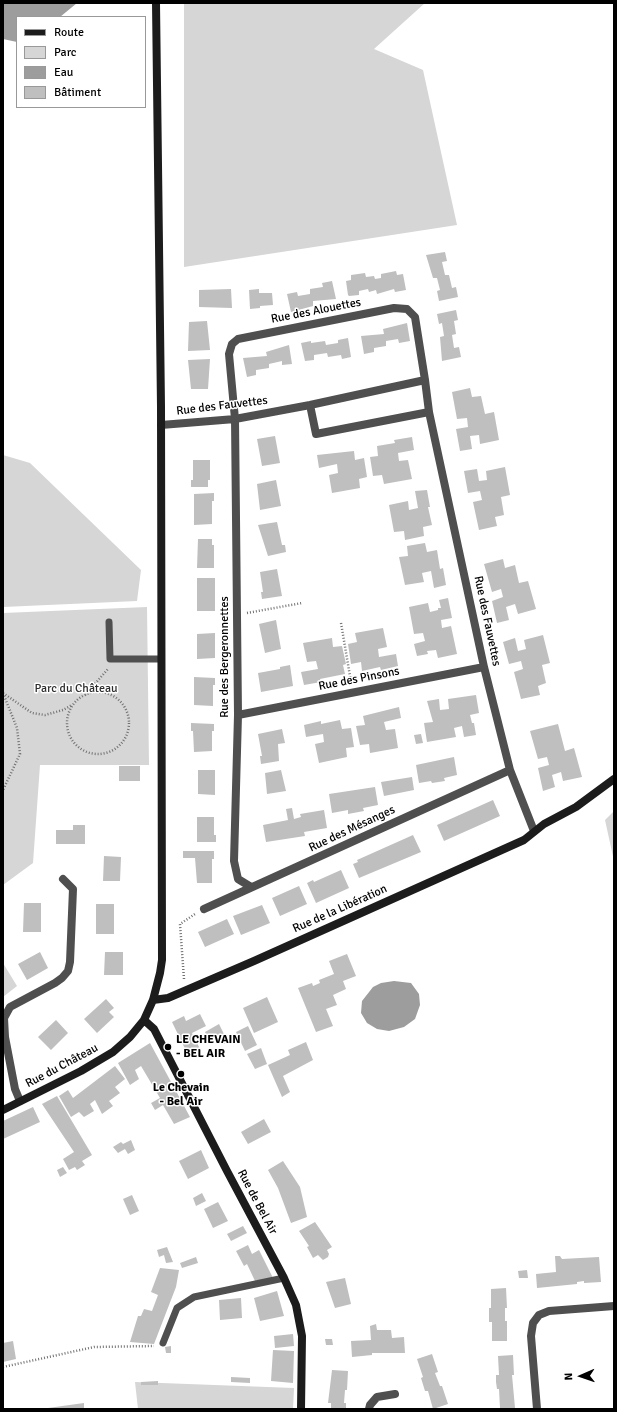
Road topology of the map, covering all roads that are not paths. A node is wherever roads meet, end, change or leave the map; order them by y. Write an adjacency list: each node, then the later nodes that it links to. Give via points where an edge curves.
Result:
1 (156, 3): 6 (street, Rue du Château)
2 (425, 380): 3 (street, Rue des Fauvettes); 4 (street, Rue des Fauvettes); 5 (street, Rue des Alouettes, via 415,317 407,309 394,308 238,339 232,344 230,354)
3 (310, 405): 4 (street, via 316,434); 5 (street, Rue des Fauvettes)
4 (429, 412): 9 (street, Rue des Fauvettes)
5 (235, 419): 6 (street, Rue des Fauvettes); 10 (street, Rue des Bergeronnettes)
6 (161, 425): 8 (street, Rue du Château)
7 (109, 622): 8 (lane, via 110,659)
8 (160, 659): 17 (street, Rue du Château, via 162,960)
9 (484, 667): 10 (street, Rue des Pinsons); 11 (street, Rue des Fauvettes)
10 (238, 715): 15 (street, Rue des Bergeronnettes, via 234,860 238,880)
11 (510, 770): 13 (street, Rue des Fauvettes); 15 (street, Rue des Mésanges)
12 (614, 779): 13 (street, Rue de la Libération, via 576,807)
13 (534, 832): 17 (street, Rue de la Libération, via 524,840 184,991 168,998)
14 (63, 879): 19 (street, via 72,889 68,971 55,983 10,1008 4,1018 15,1089)
15 (251, 887): 16 (street, Rue des Mésanges)
16 (204, 908)
17 (153, 1000): 18 (street, Rue du Château)
18 (144, 1020): 19 (street, Rue du Château, via 113,1052); 21 (street, Rue de Bel Air, via 154,1029)
19 (20, 1101): 20 (street, Rue du Château)
20 (3, 1110)
21 (284, 1278): 23 (lane, via 194,1297 178,1308); 25 (street, Rue de Bel Air, via 296,1305 302,1336)
22 (614, 1306): 27 (street, via 549,1311 539,1315 533,1324 531,1336)
23 (163, 1343)
24 (395, 1394): 26 (street, via 378,1397)
25 (301, 1409)
26 (369, 1409)
27 (537, 1409)

